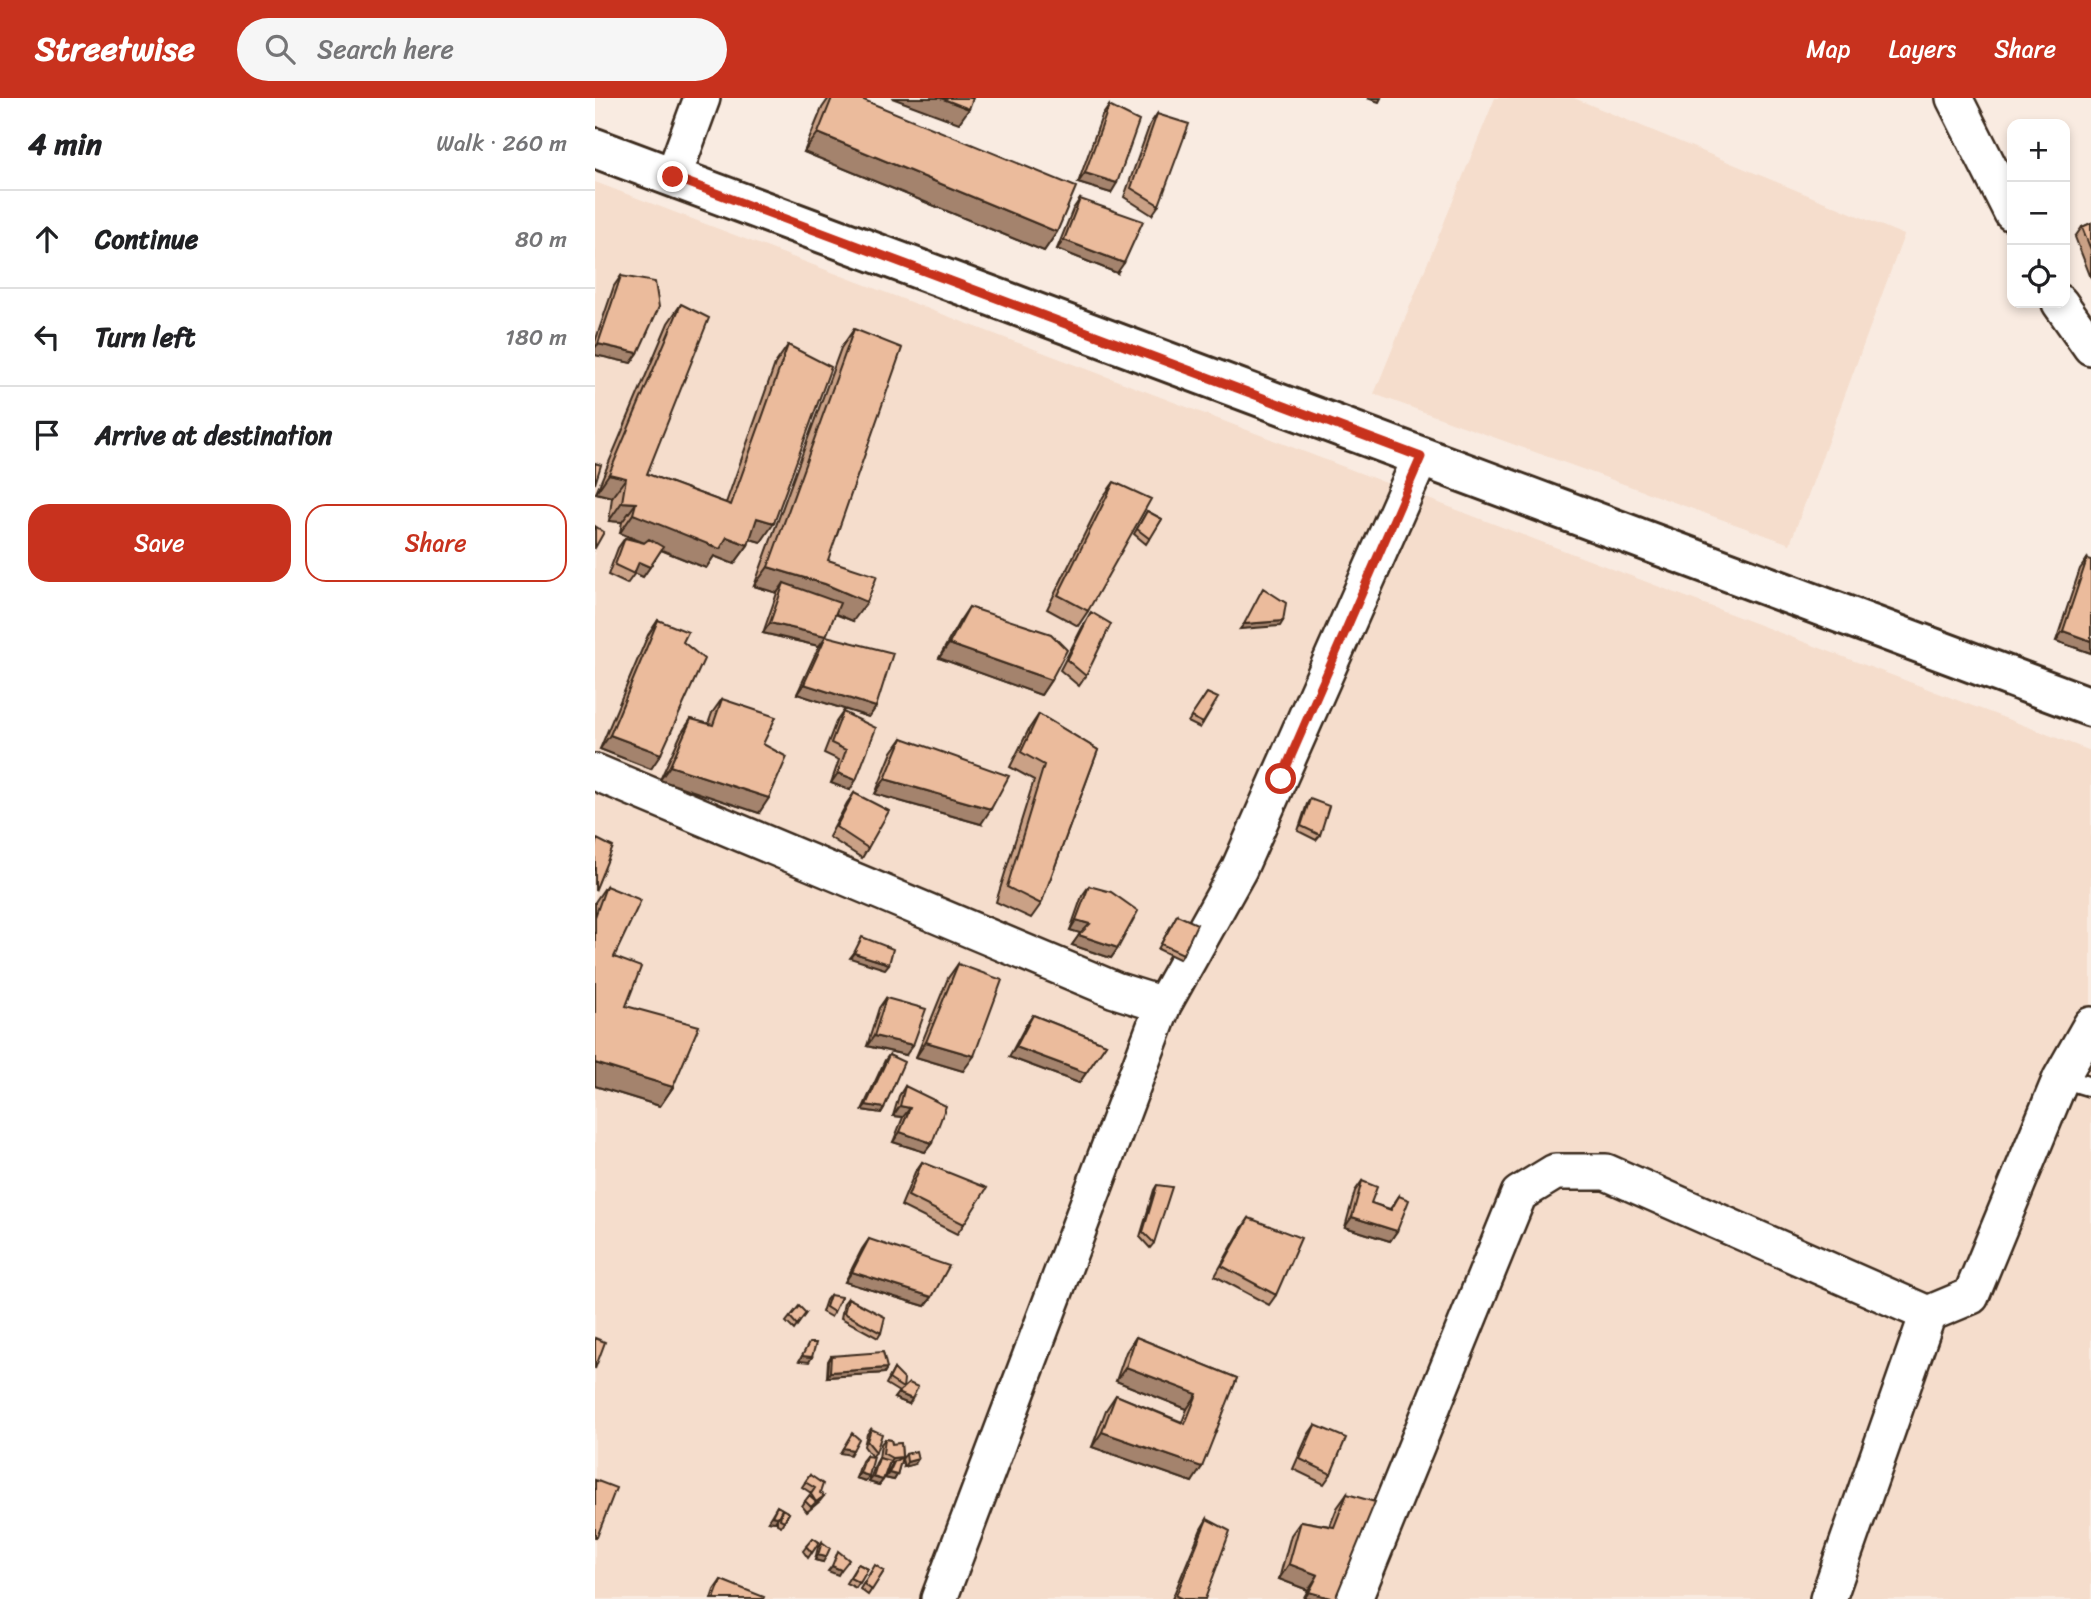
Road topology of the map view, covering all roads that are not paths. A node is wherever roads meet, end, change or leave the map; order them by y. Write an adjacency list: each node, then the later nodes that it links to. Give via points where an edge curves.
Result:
1 (702, 98): 4 (street)
2 (1954, 98): 5 (street)
3 (595, 148): 4 (street)
4 (673, 177): 8 (street)
5 (2007, 203)
6 (2064, 308): 7 (street)
7 (2091, 347)
8 (1421, 457): 9 (street); 11 (street, via 1239,869)
9 (2091, 707)
10 (595, 772): 11 (street, via 1115,990)
11 (1163, 1005): 15 (street)
12 (2091, 1025): 13 (street)
13 (2076, 1083): 14 (street, via 1971,1296)
14 (1928, 1314): 16 (street, via 1606,1172 1555,1172 1519,1194); 17 (street)
15 (939, 1599)
16 (1354, 1599)
17 (1828, 1599)

